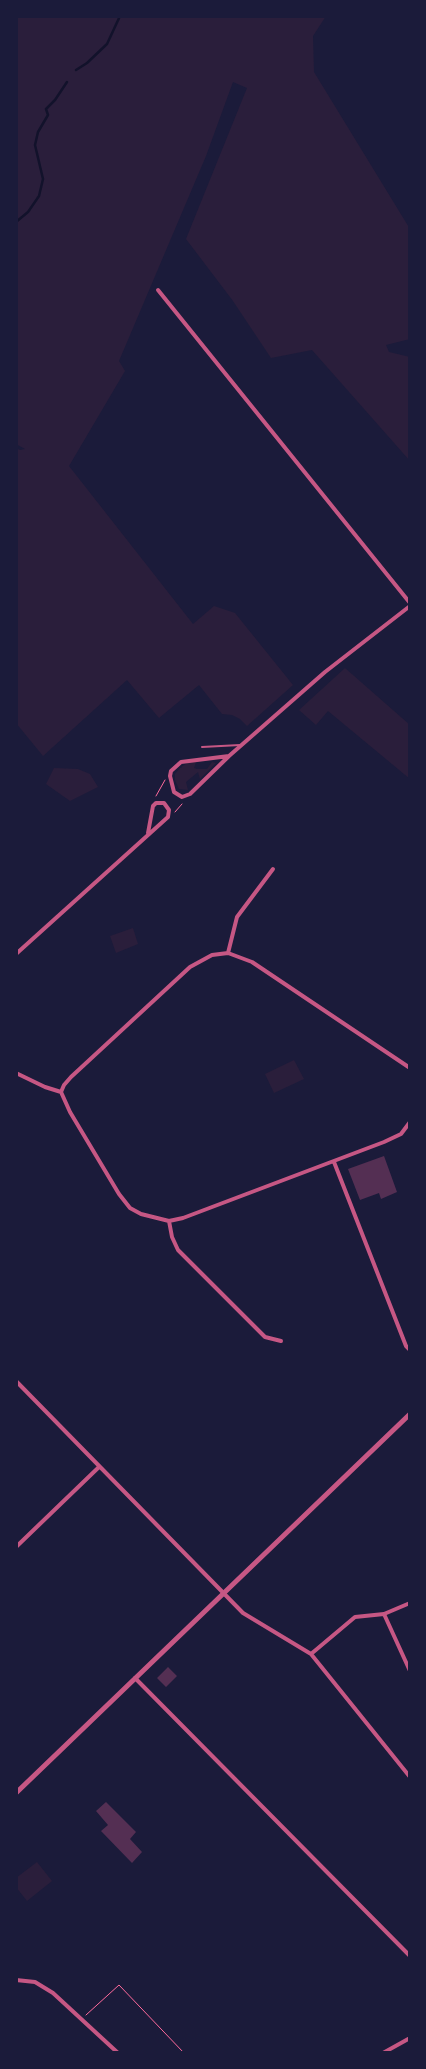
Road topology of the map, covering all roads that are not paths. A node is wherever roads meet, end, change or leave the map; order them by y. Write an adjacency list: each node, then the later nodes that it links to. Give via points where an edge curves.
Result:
1 (158, 290): 2 (street)
2 (410, 605): 3 (street, via 345,654)
3 (242, 745): 4 (lane); 5 (street)
4 (202, 747)
5 (228, 756): 5 (street, via 190,794 182,797 174,792 171,772 181,762)
6 (148, 833): 6 (street, via 168,817 170,810 164,802 153,806); 9 (street)
7 (273, 869): 8 (street, via 237,917)
8 (228, 953): 10 (street, via 252,962); 12 (street, via 212,955 190,967 71,1078)
9 (16, 954)
10 (410, 1068)
11 (16, 1073): 12 (street, via 45,1088)
12 (61, 1092): 15 (street, via 130,1208)
13 (410, 1122): 14 (street, via 400,1134)
14 (334, 1162): 15 (street); 17 (street)
15 (169, 1221): 16 (street, via 178,1250 266,1337)
16 (281, 1341)
17 (410, 1350)
18 (16, 1381): 20 (street)
19 (410, 1414): 22 (street)
20 (99, 1467): 21 (street); 22 (street)
21 (16, 1546)
22 (224, 1593): 25 (street, via 244,1613); 27 (street)
23 (410, 1603): 24 (street)
24 (384, 1614): 25 (street, via 355,1616); 26 (street)
25 (311, 1654): 28 (street)
26 (410, 1671)
27 (135, 1678): 29 (street); 30 (street)
28 (410, 1777)
29 (16, 1793)
30 (410, 1956)
31 (16, 1980): 33 (street, via 35,1982 53,1992)
32 (410, 2038): 34 (street)
33 (118, 2053)
34 (383, 2053)

